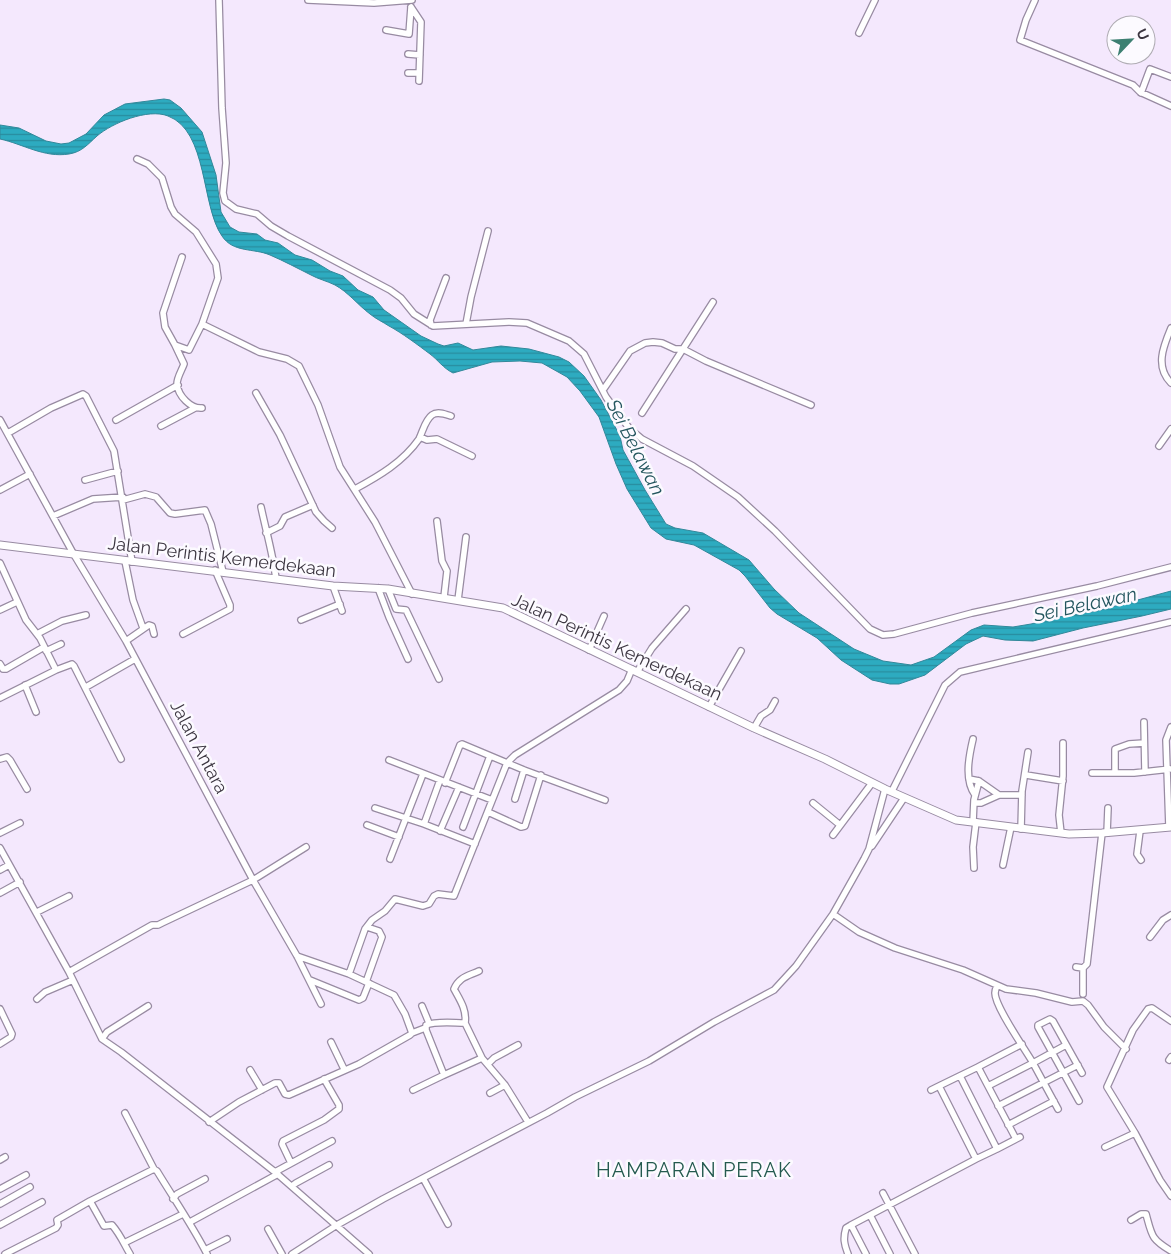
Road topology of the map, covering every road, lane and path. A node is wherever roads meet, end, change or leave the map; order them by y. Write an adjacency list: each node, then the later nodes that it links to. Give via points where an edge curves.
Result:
1 (219, 0): 23 (street, via 225,201 236,209 257,214 288,236 390,290 414,314)
2 (309, 0): 5 (street)
3 (875, 0): 7 (street)
4 (1035, 0): 14 (street, via 1020,40 1133,85)
5 (411, 2): 6 (street, via 409,34); 9 (street, via 421,22)
6 (386, 30)
7 (859, 33)
8 (408, 54): 9 (street)
9 (420, 55): 11 (street)
10 (408, 73): 11 (street)
11 (419, 73): 13 (street)
12 (1171, 77): 14 (street, via 1150,69)
13 (419, 81)
14 (1141, 93): 15 (street)
15 (1171, 106)
16 (137, 159): 21 (street, via 148,164 162,178 175,214 196,232 216,264 218,278)
17 (488, 231): 22 (street)
18 (182, 257): 25 (street, via 163,317)
19 (446, 278): 23 (street)
20 (712, 302): 26 (street)
21 (202, 324): 25 (street, via 190,350); 47 (street, via 259,352 287,359 299,366 318,405 340,467)
22 (466, 324): 23 (street); 29 (street, via 528,324 569,341 584,354)
23 (431, 325)
24 (1171, 328): 27 (street, via 1161,364)
25 (175, 345): 28 (street, via 184,364)
26 (682, 349): 29 (street, via 675,350 649,341 630,350); 31 (street); 34 (street)
27 (1171, 383)
28 (178, 385): 32 (street, via 184,398); 37 (street)
29 (603, 390): 61 (street, via 636,434 693,466 738,497 878,634 894,634)
30 (256, 393): 50 (street)
31 (811, 405)
32 (195, 408): 33 (street); 38 (street)
33 (202, 408)
34 (642, 413)
35 (451, 416): 41 (street, via 438,412 432,414)
36 (0, 420): 40 (street, Jalan Antara)
37 (116, 420)
38 (161, 426)
39 (1171, 429): 42 (street)
40 (8, 433): 44 (street, via 83,394 113,446); 45 (street, Jalan Antara)
41 (420, 436): 43 (street, via 427,440 436,439); 47 (street, via 394,465)
42 (1159, 446)
43 (472, 456)
44 (118, 470): 46 (street); 49 (street)
45 (30, 474): 48 (street); 52 (street, Jalan Antara)
46 (85, 480)
47 (354, 489): 68 (street)
48 (0, 490)
49 (123, 498): 52 (street, via 93,500); 59 (street); 63 (street, via 145,494 156,497 170,513 175,514 205,510)
50 (313, 505): 54 (street, via 320,518); 55 (street, via 285,517 280,526)
51 (260, 507): 55 (street)
52 (54, 516): 58 (street, Jalan Antara)
53 (437, 521): 69 (street, via 442,561 447,571)
54 (332, 528)
55 (266, 533): 64 (street)
56 (466, 536): 70 (street)
57 (0, 545): 58 (main road, Jalan Perintis Kemerdekaan)
58 (73, 553): 59 (main road, Jalan Perintis Kemerdekaan); 84 (street, Jalan Antara)
59 (129, 561): 62 (main road, Jalan Perintis Kemerdekaan); 80 (street, via 133,600)
60 (0, 564): 71 (street)
61 (1171, 567)
62 (215, 570): 63 (main road, Jalan Perintis Kemerdekaan); 83 (street, via 230,608)
63 (223, 572): 64 (main road, Jalan Perintis Kemerdekaan)
64 (276, 579): 65 (main road, Jalan Perintis Kemerdekaan)
65 (334, 586): 66 (main road, Jalan Perintis Kemerdekaan); 72 (street)
66 (378, 588): 67 (main road, Jalan Perintis Kemerdekaan); 90 (street)
67 (388, 589): 68 (main road, Jalan Perintis Kemerdekaan); 94 (street, via 396,609 406,610)
68 (412, 594): 69 (main road, Jalan Perintis Kemerdekaan)
69 (444, 597): 70 (main road, Jalan Perintis Kemerdekaan)
70 (458, 600): 87 (main road, Jalan Perintis Kemerdekaan, via 508,610)
71 (17, 602): 74 (street); 81 (street)
72 (340, 604): 75 (street); 78 (street)
73 (686, 609): 93 (street)
74 (0, 610)
75 (342, 611)
76 (86, 615): 81 (street, via 62,621)
77 (604, 616): 87 (street)
78 (301, 620)
79 (1171, 622): 128 (street, via 960,672 945,685)
80 (144, 628): 82 (street, via 151,625); 84 (street)
81 (37, 634): 86 (street)
82 (154, 634)
83 (183, 634)
84 (126, 641): 89 (street, Jalan Antara)
85 (61, 644): 86 (street)
86 (45, 649): 91 (street, via 6,669); 92 (street)
87 (589, 650): 93 (main road, Jalan Perintis Kemerdekaan)
88 (741, 651): 99 (street)
89 (136, 659): 96 (street); 169 (street, Jalan Antara)
90 (408, 659)
91 (0, 664)
92 (56, 670): 95 (street); 96 (street, via 72,664)
93 (635, 670): 99 (main road, Jalan Perintis Kemerdekaan); 112 (street, via 619,690)
94 (439, 678)
95 (25, 686): 97 (street); 100 (street)
96 (86, 687): 110 (street)
97 (0, 698)
98 (775, 701): 103 (street)
99 (709, 707): 103 (main road, Jalan Perintis Kemerdekaan)
100 (36, 712)
101 (1144, 722): 106 (street)
102 (1171, 727): 113 (street, via 1166,740)
103 (754, 728): 125 (main road, Jalan Perintis Kemerdekaan)
104 (972, 739): 121 (street)
105 (1063, 743): 123 (street)
106 (1144, 743): 115 (street); 117 (street, via 1115,749)
107 (1028, 752): 119 (street)
108 (490, 756): 112 (street); 124 (street, via 460,745); 129 (street)
109 (0, 759): 127 (street, via 7,757 10,760)
110 (121, 759)
111 (389, 760): 118 (street)
112 (507, 763): 114 (street); 135 (street)
113 (1170, 769): 115 (street); 149 (street)
114 (524, 770): 120 (street); 133 (street)
115 (1145, 772): 117 (street)
116 (1092, 773): 117 (street)
117 (1115, 773)
118 (423, 774): 124 (street); 142 (street)
119 (1026, 775): 123 (street); 131 (street)
120 (541, 776): 136 (street); 141 (street, via 525,826)
121 (969, 779): 122 (street); 132 (street)
122 (979, 781): 130 (street); 132 (street)
123 (1063, 781): 155 (street, via 1059,815)
124 (442, 782): 126 (street); 146 (street)
125 (872, 783): 128 (main road, Jalan Perintis Kemerdekaan); 147 (street)
126 (459, 787): 129 (street); 152 (street)
127 (27, 789)
128 (888, 790): 134 (main road, Jalan Perintis Kemerdekaan); 162 (street)
129 (475, 792): 135 (street); 150 (street)
130 (999, 795): 131 (street); 138 (street)
131 (1022, 795): 151 (street)
132 (975, 796): 138 (street)
133 (515, 798)
134 (904, 798): 143 (main road, Jalan Perintis Kemerdekaan, via 956,820); 162 (street)
135 (492, 800): 141 (street)
136 (605, 800)
137 (813, 802): 147 (street)
138 (974, 803): 143 (street)
139 (375, 808): 142 (street)
140 (1108, 808): 156 (street)
141 (488, 812): 159 (street)
142 (406, 818): 146 (street); 158 (street)
143 (974, 822): 148 (main road, Jalan Perintis Kemerdekaan); 167 (street)
144 (20, 823): 154 (street)
145 (367, 824): 158 (street)
146 (424, 824): 152 (street)
147 (840, 825): 157 (street)
148 (1012, 827): 151 (main road, Jalan Perintis Kemerdekaan); 166 (street)
149 (1170, 827): 153 (main road, Jalan Perintis Kemerdekaan)
150 (463, 828)
151 (1021, 829): 155 (main road, Jalan Perintis Kemerdekaan)
152 (440, 831): 159 (street)
153 (1140, 831): 156 (main road, Jalan Perintis Kemerdekaan); 164 (street, via 1137,854)
154 (0, 833)
155 (1061, 833): 156 (main road, Jalan Perintis Kemerdekaan)
156 (1104, 833): 180 (street, via 1087,964)
157 (833, 834)
158 (399, 837): 163 (street)
159 (475, 844): 176 (street, via 454,896 438,894 423,906 395,899)
160 (306, 847): 169 (street)
161 (0, 849): 165 (street)
162 (869, 849): 174 (street)
163 (390, 859)
164 (1141, 860)
165 (10, 865): 168 (street); 170 (street)
166 (1003, 865)
167 (974, 868)
168 (0, 870)
169 (253, 880): 178 (street, Jalan Antara); 181 (street, via 152,925)
170 (20, 882): 171 (street); 173 (street)
171 (0, 893)
172 (69, 896): 173 (street)
173 (37, 912): 181 (street)
174 (833, 914): 187 (street, via 859,932 888,945 963,970); 232 (street, via 796,966 768,994 649,1061)
175 (1171, 916): 177 (street, via 1163,920)
176 (367, 926): 183 (street); 186 (street, via 379,931 382,937)
177 (1150, 937)
178 (297, 956): 183 (street); 185 (street, Jalan Antara)
179 (1076, 967): 180 (street)
180 (1083, 968): 188 (street)
181 (69, 972): 184 (street)
182 (479, 972): 195 (street, via 462,978 454,989 464,1008)
183 (350, 974): 186 (street)
184 (73, 980): 189 (street, via 44,992); 198 (street)
185 (310, 980): 186 (street, via 361,1000); 190 (street, Jalan Antara)
186 (367, 982): 197 (street, via 394,995)
187 (997, 986): 201 (street, via 998,1002); 204 (street, via 1060,1000 1083,1001)
188 (1083, 994)
189 (37, 999)
190 (321, 1004)
191 (148, 1006): 198 (street, via 107,1032)
192 (422, 1006): 196 (street)
193 (0, 1009): 200 (street, via 12,1034)
194 (1171, 1021): 204 (street, via 1152,1008 1148,1009 1136,1025)
195 (465, 1023): 196 (street, via 437,1022); 206 (street)
196 (427, 1026): 197 (street); 215 (street)
197 (412, 1033): 211 (street)
198 (102, 1039): 231 (street)
199 (331, 1042): 211 (street)
200 (0, 1044)
201 (1022, 1044): 207 (street); 210 (street)
202 (518, 1045): 208 (street)
203 (1066, 1045): 205 (street); 205 (street, via 1051,1020 1038,1025); 209 (street)
204 (1126, 1049): 234 (street, via 1107,1087)
205 (1052, 1052): 207 (street); 213 (street)
206 (482, 1058): 208 (street); 215 (street)
207 (1033, 1063): 218 (street); 221 (street)
208 (488, 1064): 219 (street)
209 (1078, 1065): 213 (street); 214 (street)
210 (978, 1067): 216 (street); 221 (street)
211 (344, 1069): 217 (street)
212 (250, 1070): 222 (street)
213 (1063, 1073): 218 (street); 227 (street)
214 (1082, 1073)
215 (444, 1075): 223 (street)
216 (960, 1076): 220 (street); 237 (street)
217 (324, 1079): 222 (street, via 289,1095 277,1082); 239 (street, via 339,1109 283,1141)
218 (1043, 1082): 226 (street); 228 (street)
219 (505, 1085): 225 (street); 232 (street)
220 (939, 1086): 224 (street); 238 (street)
221 (988, 1086): 228 (street)
222 (262, 1090): 231 (street)
223 (413, 1090)
224 (931, 1090)
225 (490, 1093)
226 (1054, 1101): 229 (street); 233 (street)
227 (1079, 1101)
228 (998, 1106): 233 (street)
229 (1058, 1110)
230 (125, 1113): 241 (street)
231 (209, 1122): 242 (street)
232 (528, 1122): 244 (street)
233 (1008, 1125): 237 (street, via 1018,1138)
234 (1135, 1133): 236 (street); 250 (street)
235 (332, 1141): 239 (street)
236 (1105, 1147)
237 (997, 1149): 238 (street)
238 (976, 1160): 255 (street)
239 (291, 1163): 242 (street)
240 (329, 1165): 246 (street)
241 (154, 1169): 251 (street); 252 (street)
242 (277, 1173): 246 (street); 259 (street)
243 (26, 1174): 248 (street)
244 (423, 1178): 260 (street); 262 (street)
245 (205, 1179): 251 (street)
246 (292, 1186): 262 (street)
247 (30, 1187): 254 (street)
248 (0, 1189)
249 (883, 1193): 255 (street)
250 (1170, 1195)
251 (173, 1198): 256 (street)
252 (90, 1201): 266 (street, via 104,1226 112,1225); 269 (street, via 57,1220 56,1228)
253 (42, 1202): 261 (street)
254 (0, 1204)
255 (889, 1204): 257 (street); 277 (street)
256 (183, 1214): 259 (street); 266 (street)
257 (870, 1215): 263 (street); 276 (street)
258 (1131, 1220): 267 (street, via 1146,1214 1153,1238)
259 (190, 1222): 268 (street)
260 (448, 1224)
261 (0, 1225)
262 (337, 1225): 272 (street); 273 (street)
263 (851, 1225): 274 (street, via 844,1235); 275 (street)
264 (268, 1228): 271 (street)
265 (227, 1239): 268 (street)
266 (124, 1244): 270 (street)
267 (1171, 1251)
268 (206, 1252)
269 (5, 1254)
270 (130, 1254)
271 (282, 1254)
272 (292, 1254)
273 (369, 1254)
274 (848, 1254)
275 (866, 1254)
276 (890, 1254)
277 (915, 1254)

